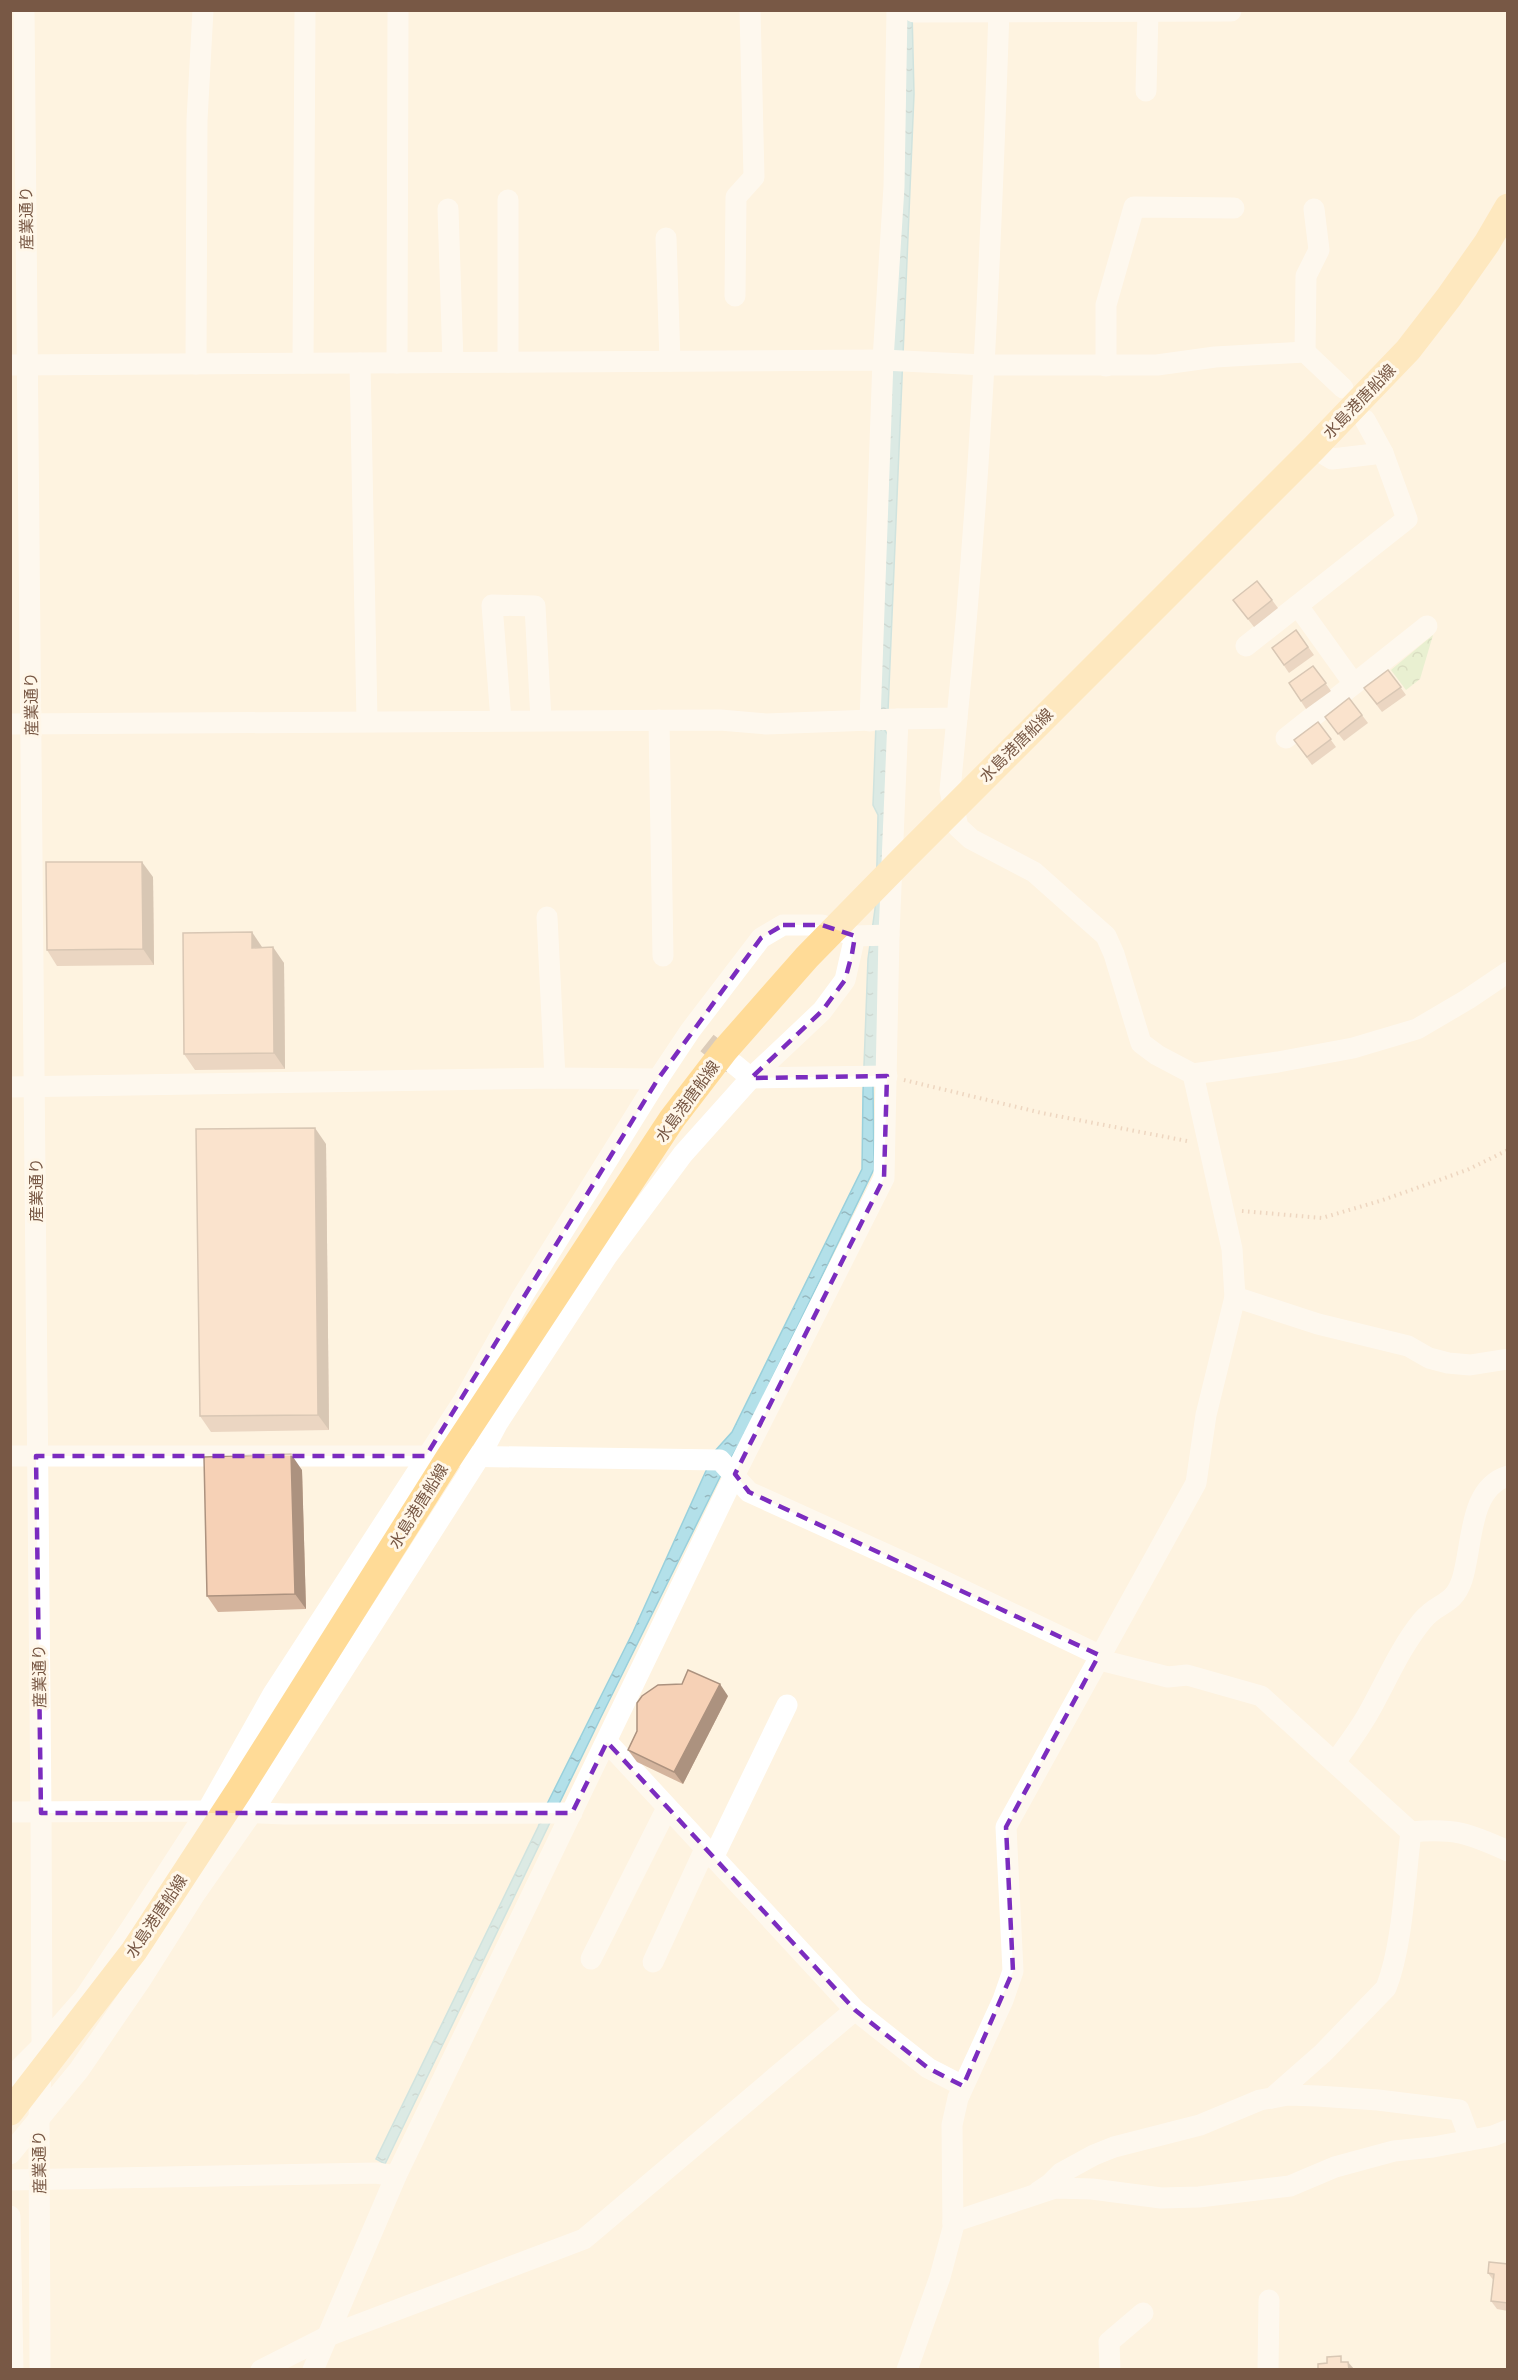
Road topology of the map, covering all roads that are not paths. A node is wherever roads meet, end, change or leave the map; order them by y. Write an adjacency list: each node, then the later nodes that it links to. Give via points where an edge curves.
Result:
1 (24, 10): 28 (street, 産業通り)
2 (203, 10): 27 (street, via 197,120)
3 (305, 10): 24 (street)
4 (398, 10): 26 (street)
5 (750, 10): 18 (street, via 754,177 736,197)
6 (897, 10): 20 (street, via 894,187)
7 (911, 10): 9 (street)
8 (1230, 11): 10 (street)
9 (999, 12): 10 (street); 29 (street)
10 (1148, 12): 11 (street)
11 (1146, 91)
12 (508, 201): 23 (street)
13 (1508, 207): 33 (main road, 水島港唐船線, via 1487,243 1408,350)
14 (1234, 208): 30 (street, via 1134,207 1106,305)
15 (448, 209): 22 (street)
16 (1314, 209): 19 (street, via 1319,250 1306,276)
17 (666, 238): 21 (street)
18 (735, 296)
19 (1305, 352): 30 (street); 31 (street)
20 (883, 360): 21 (street); 29 (street); 45 (street)
21 (670, 361): 23 (street)
22 (453, 362): 23 (street); 26 (street)
23 (508, 362)
24 (303, 363): 25 (street); 27 (street)
25 (360, 363): 26 (street); 41 (street)
26 (397, 363)
27 (196, 364): 28 (street)
28 (19, 365): 46 (street, 産業通り)
29 (984, 365): 30 (street); 39 (street, via 972,572)
30 (1106, 366)
31 (1343, 388)
32 (1365, 420): 34 (street)
33 (1314, 448): 34 (street, via 1332,459); 65 (main road, 水島港唐船線, via 807,957 725,1050 672,1119)
34 (1383, 453): 35 (street, via 1407,519)
35 (1298, 606): 37 (street); 38 (street)
36 (1427, 626): 38 (street)
37 (1246, 646)
38 (1354, 684): 47 (street)
39 (957, 718): 40 (street); 54 (street, via 950,790 958,826 971,839 1034,872 1106,936 1141,1043)
40 (898, 719): 45 (street); 49 (street)
41 (368, 720): 42 (street); 46 (street)
42 (501, 720): 43 (street); 43 (street, via 492,605 535,606)
43 (541, 720): 44 (street)
44 (659, 720): 45 (street, via 766,724); 51 (street)
45 (870, 721)
46 (21, 724): 60 (street, 産業通り)
47 (1286, 738)
48 (547, 918): 56 (street)
49 (890, 935): 50 (street); 55 (street)
50 (855, 936): 57 (street, via 844,980 822,1011); 58 (street, via 822,925 783,925 761,938 699,1037)
51 (663, 956)
52 (1508, 972): 54 (street, via 1417,1029 1353,1048)
53 (734, 1064): 57 (street)
54 (1193, 1074): 61 (street, via 1232,1249)
55 (887, 1077): 57 (street); 67 (street, via 884,1178)
56 (555, 1078): 58 (street); 60 (street)
57 (751, 1078): 66 (street, via 683,1154 607,1256)
58 (658, 1079): 65 (street, via 522,1297 464,1400)
59 (10, 1087): 60 (street)
60 (35, 1087): 64 (street, 産業通り)
61 (1235, 1297): 62 (street, via 1318,1324 1408,1346 1448,1363 1470,1365); 69 (street, via 1206,1415 1196,1483)
62 (1508, 1359)
63 (10, 1456): 64 (street)
64 (36, 1456): 65 (street); 78 (street, 産業通り)
65 (438, 1456): 66 (street); 73 (main road, 水島港唐船線); 75 (street, via 273,1694)
66 (480, 1456): 67 (street, via 720,1460); 73 (street)
67 (735, 1474): 69 (street, via 749,1492); 71 (street)
68 (1508, 1476): 72 (street, via 1490,1484 1482,1497 1455,1597 1432,1609 1421,1622)
69 (1099, 1655): 72 (street, via 1118,1665 1168,1677 1186,1675 1261,1696); 87 (street, via 1006,1827 1012,1971 1003,2000)
70 (787, 1705): 81 (street)
71 (607, 1742): 74 (street); 77 (street)
72 (1335, 1762): 79 (street)
73 (246, 1800): 75 (street); 77 (street, via 285,1814); 89 (main road, 水島港唐船線); 90 (street, via 79,2070)
74 (667, 1808): 81 (street); 82 (street)
75 (207, 1810): 78 (street); 85 (street, via 84,1998)
76 (10, 1812): 78 (street)
77 (573, 1812): 94 (street)
78 (41, 1813): 85 (street, 産業通り)
79 (1412, 1832): 80 (street, via 1451,1830); 88 (street, via 1398,1935 1386,1988 1323,2053)
80 (1508, 1851)
81 (709, 1853): 83 (street); 84 (street)
82 (591, 1959)
83 (653, 1962)
84 (855, 2010): 87 (street, via 928,2068); 102 (street, via 584,2239)
85 (42, 2046): 86 (street); 90 (street, 産業通り)
86 (10, 2078)
87 (963, 2086): 99 (street, via 952,2125)
88 (1272, 2098): 92 (street, via 1317,2096 1459,2110); 97 (street, via 1200,2125 1094,2155 1061,2173)
89 (10, 2112)
90 (39, 2120): 93 (street); 96 (street, 産業通り)
91 (1508, 2130): 92 (street)
92 (1470, 2140): 97 (street, via 1394,2151 1290,2186 1161,2198 1055,2188)
93 (10, 2154)
94 (396, 2176): 96 (street, via 376,2173); 102 (street)
95 (10, 2180): 96 (street)
96 (40, 2180): 104 (street, 産業通り)
97 (1027, 2199): 99 (street)
98 (10, 2216): 103 (street)
99 (953, 2222): 107 (street, via 940,2277)
100 (1269, 2300): 109 (street)
101 (1143, 2313): 108 (street, via 1109,2342)
102 (328, 2336): 105 (street); 106 (street)
103 (13, 2370)
104 (40, 2370)
105 (261, 2370)
106 (313, 2370)
107 (907, 2370)
108 (1110, 2370)
109 (1268, 2370)

